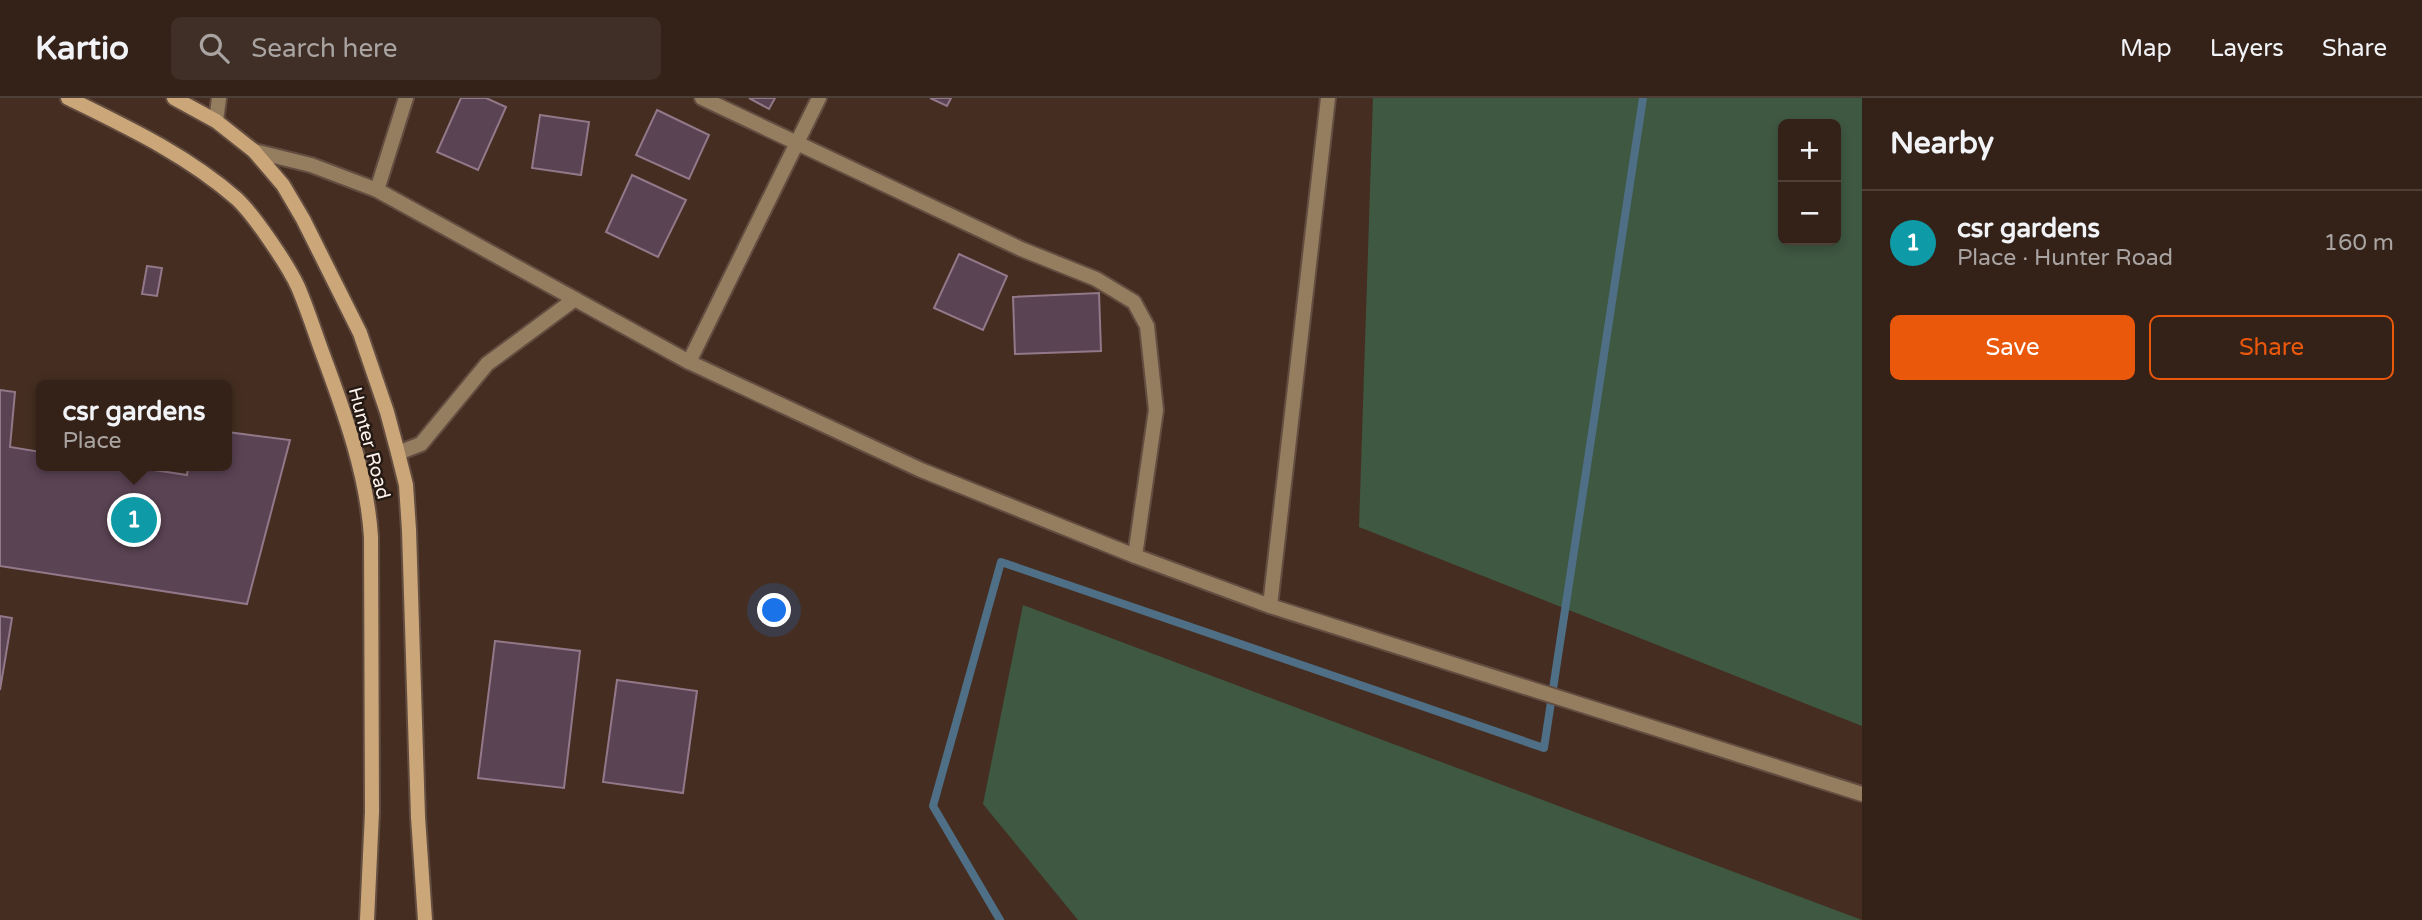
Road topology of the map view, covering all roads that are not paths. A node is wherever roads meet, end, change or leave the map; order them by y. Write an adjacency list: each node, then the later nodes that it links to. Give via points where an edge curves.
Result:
1 (68, 98): 18 (main road, Hunter Road, via 191,163 239,201 297,285 334,384 369,503 372,812)
2 (174, 98): 8 (main road, Hunter Road)
3 (219, 98): 8 (street)
4 (406, 98): 11 (street)
5 (702, 98): 9 (street)
6 (819, 98): 9 (street)
7 (1328, 98): 16 (street)
8 (216, 121): 10 (main road, Hunter Road)
9 (796, 142): 13 (street); 15 (street, via 1021,249 1096,279 1134,302 1147,326 1156,410)
10 (254, 151): 11 (street, via 311,165); 14 (main road, Hunter Road, via 283,185 303,219 360,333)
11 (377, 190): 12 (street)
12 (575, 299): 13 (street); 14 (street, via 487,364 421,444)
13 (689, 362): 15 (street, via 921,470)
14 (398, 453): 19 (main road, Hunter Road, via 409,530)
15 (1135, 556): 16 (street)
16 (1270, 606): 17 (street)
17 (1862, 794)
18 (367, 920)
19 (425, 920)

